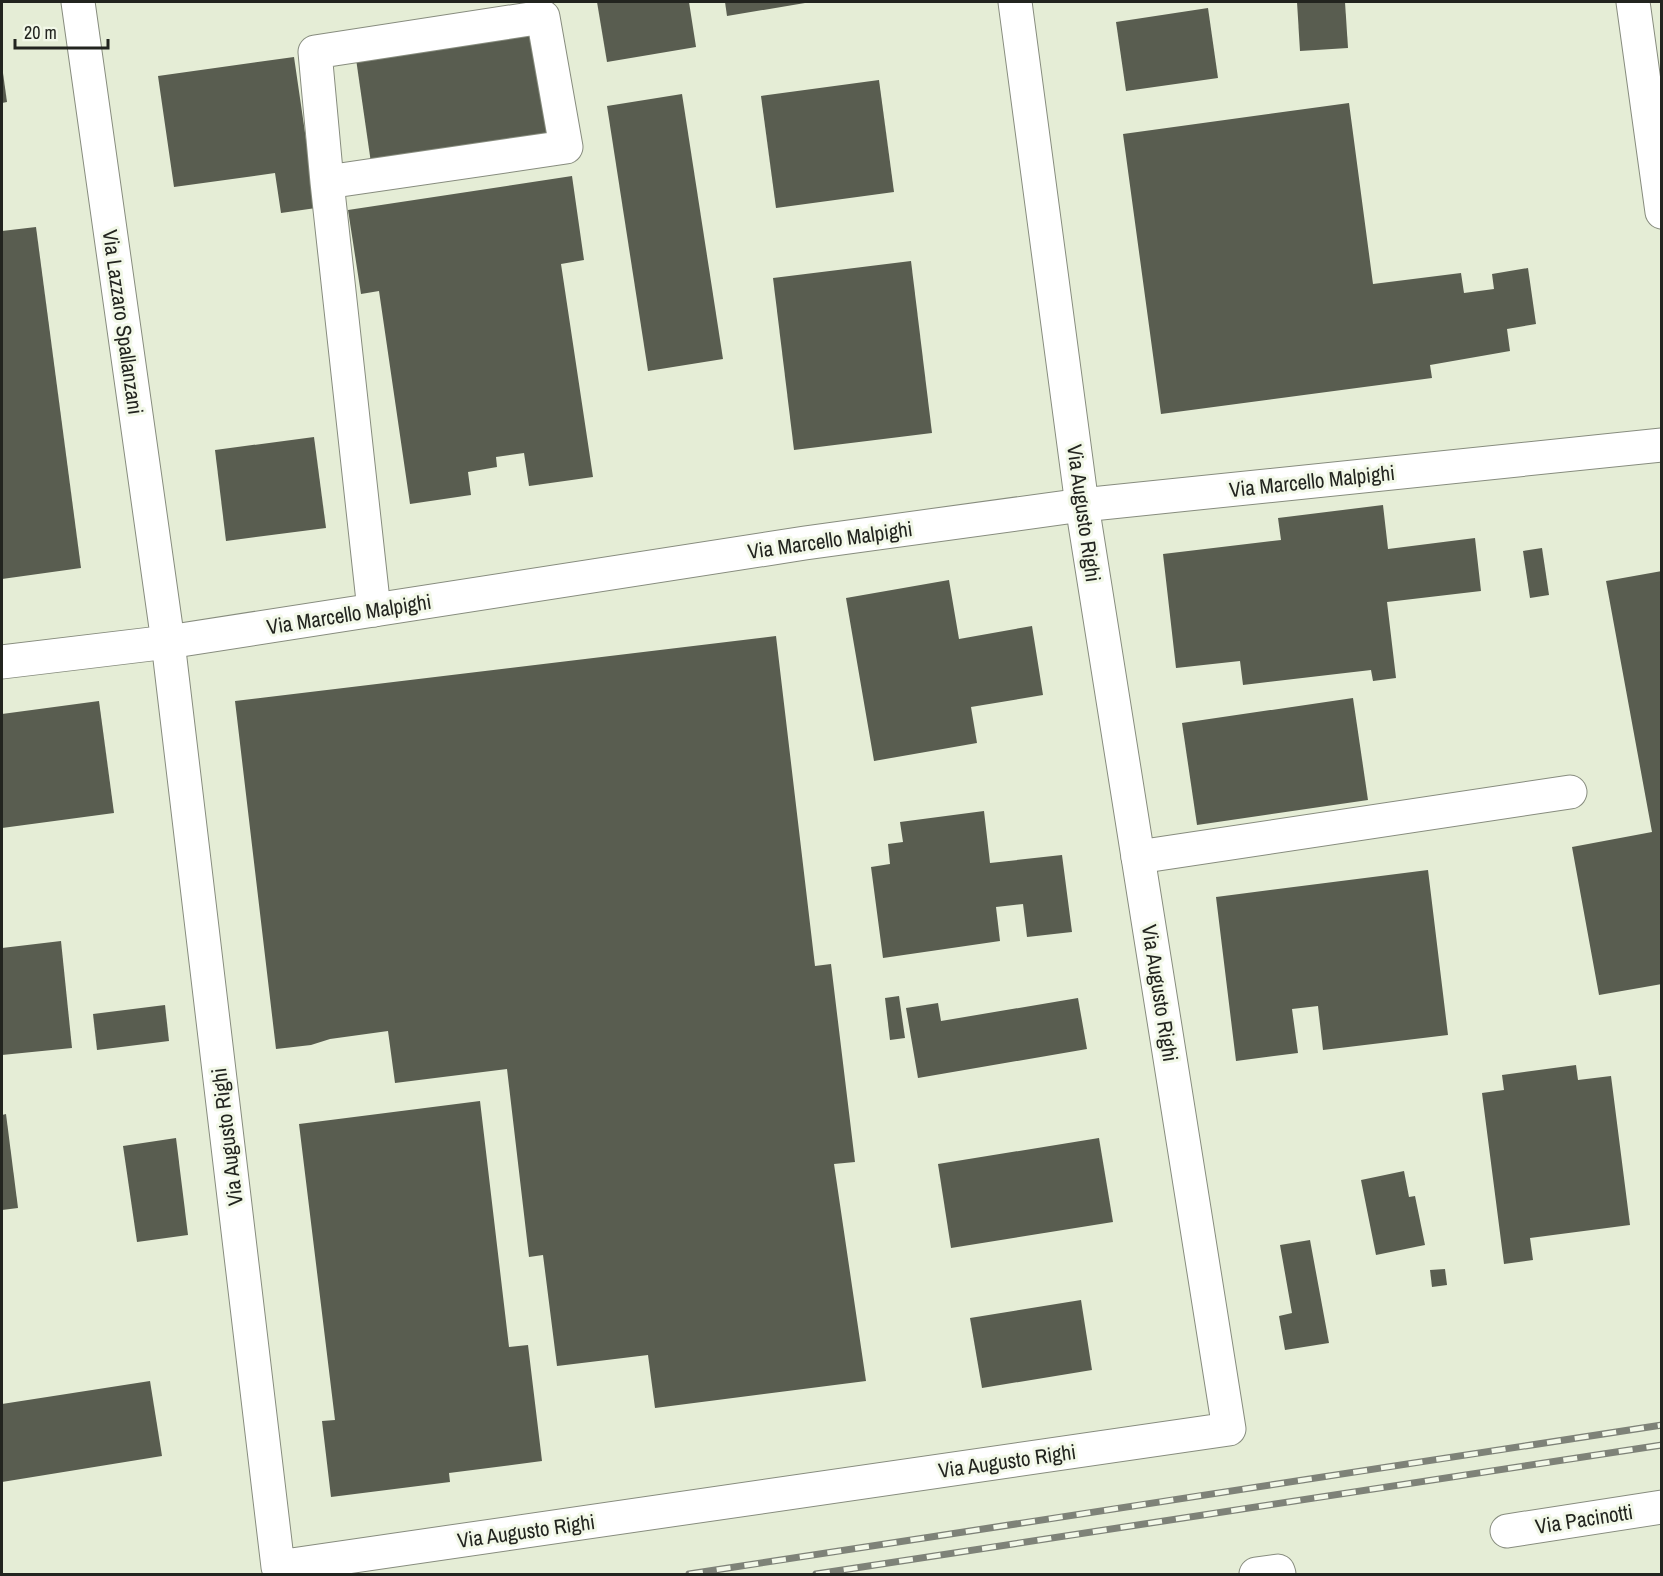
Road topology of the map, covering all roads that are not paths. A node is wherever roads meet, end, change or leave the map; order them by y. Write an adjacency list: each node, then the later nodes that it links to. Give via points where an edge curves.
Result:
1 (78, 2): 9 (street, Via Lazzaro Spallanzani)
2 (1016, 2): 7 (street, Via Augusto Righi)
3 (1633, 2): 5 (street)
4 (327, 182): 4 (street, via 315,52 543,17 566,147); 8 (street)
5 (1662, 212)
6 (1662, 445): 7 (street, Via Marcello Malpighi)
7 (1082, 505): 8 (street, Via Marcello Malpighi, via 805,543); 12 (street, Via Augusto Righi)
8 (374, 610): 9 (street, Via Marcello Malpighi)
9 (168, 642): 10 (street, Via Marcello Malpighi); 12 (street, Via Augusto Righi, via 278,1567 1229,1429)
10 (2, 662)
11 (1570, 792): 12 (street)
12 (1138, 857)
13 (1662, 1507): 14 (street, Via Pacinotti)
14 (1507, 1531)
15 (1256, 1575): 16 (street, via 1278,1571)
16 (1279, 1575)

